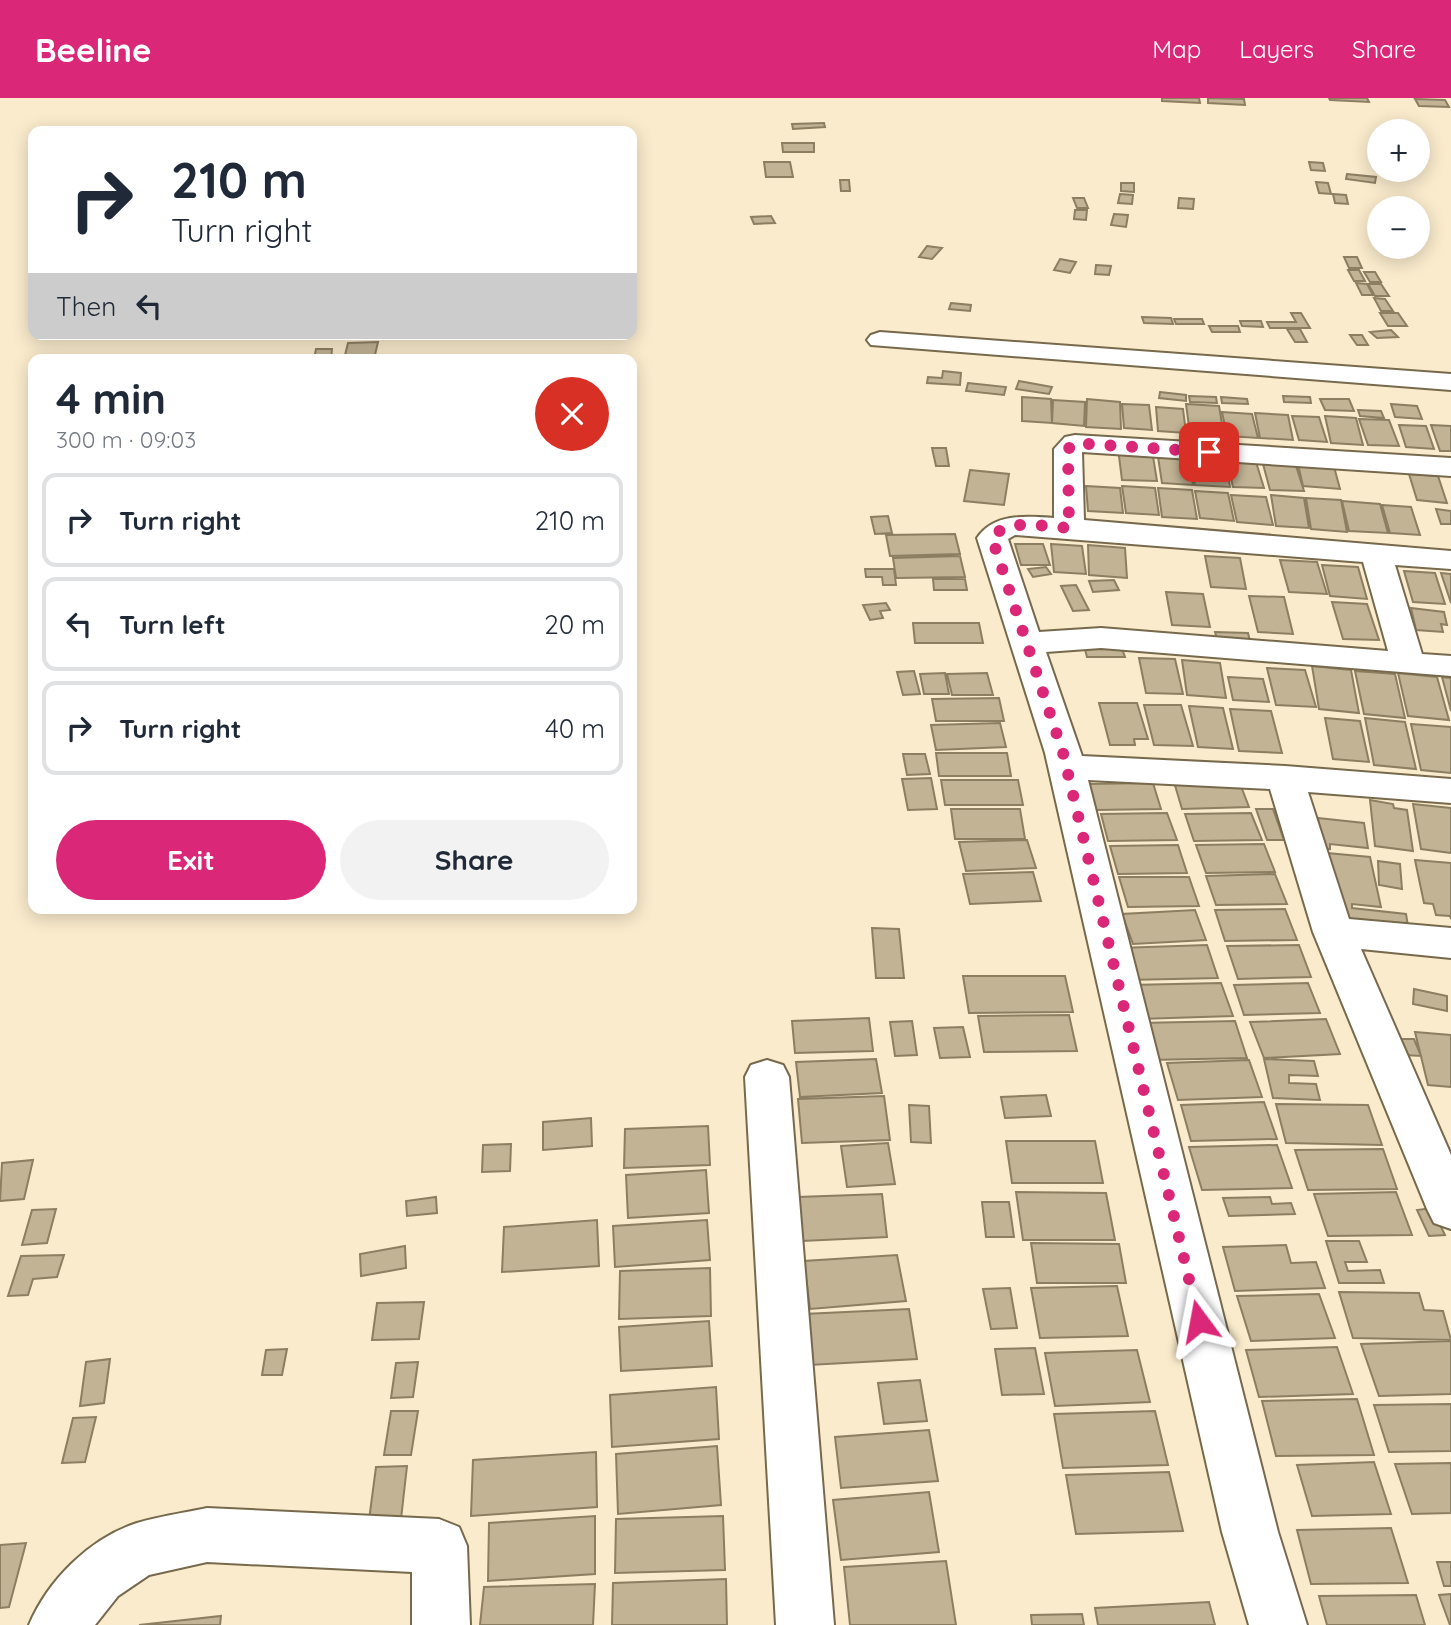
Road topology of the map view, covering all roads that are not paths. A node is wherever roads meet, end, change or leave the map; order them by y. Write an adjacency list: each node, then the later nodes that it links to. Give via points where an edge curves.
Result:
1 (880, 340): 2 (street)
2 (1451, 382)
3 (1451, 467): 4 (street, via 1075,443 1068,449)
4 (1069, 528): 5 (street); 7 (street, via 1020,525 996,532 992,538)
5 (1377, 555): 6 (street); 8 (street)
6 (1451, 560)
7 (1025, 643): 8 (street, via 1101,638); 10 (street)
8 (1408, 663): 9 (street)
9 (1451, 666)
10 (1067, 767): 11 (street); 21 (street, via 1247,1519)
11 (1285, 778): 12 (street); 13 (street)
12 (1451, 791)
13 (1333, 932): 14 (street); 16 (street)
14 (1451, 943)
15 (767, 1077): 20 (street)
16 (1435, 1140): 17 (street)
17 (1451, 1209)
18 (58, 1625): 19 (street, via 98,1576 138,1550 207,1535 439,1546)
19 (441, 1625)
20 (806, 1625)
21 (1278, 1625)

